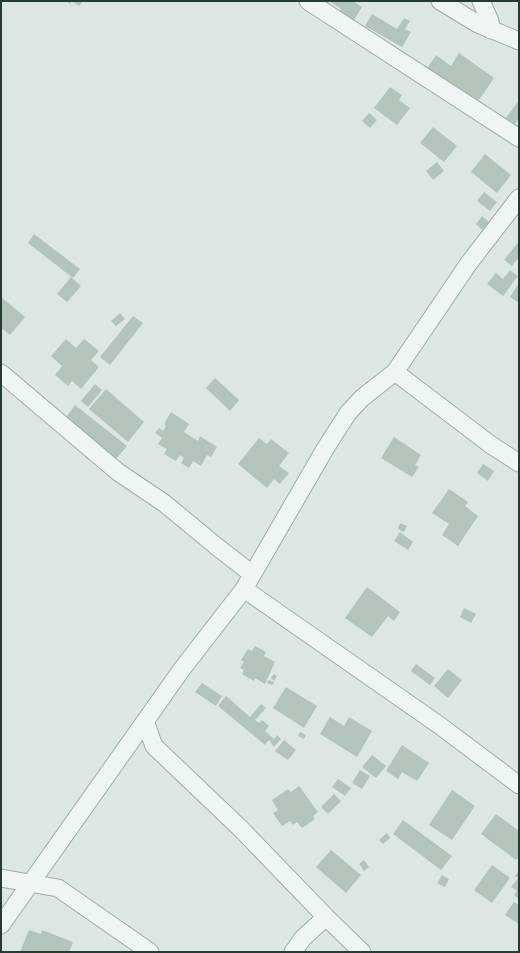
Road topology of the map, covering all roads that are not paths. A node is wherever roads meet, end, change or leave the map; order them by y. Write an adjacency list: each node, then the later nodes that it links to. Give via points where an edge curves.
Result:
1 (308, 1): 6 (street)
2 (440, 1): 4 (street)
3 (481, 1): 4 (street, via 490,20)
4 (491, 30): 5 (street)
5 (519, 41)
6 (519, 138)
7 (519, 198): 8 (street, via 468,264)
8 (394, 372): 10 (street); 11 (street, via 348,413)
9 (1, 373): 11 (street, via 102,459 164,503)
10 (519, 463)
11 (252, 574): 12 (street)
12 (244, 589): 13 (street); 16 (street, via 439,725)
13 (145, 721): 14 (street); 15 (street)
14 (128, 745): 15 (street); 17 (street)
15 (154, 746): 21 (street, via 240,828)
16 (519, 785)
17 (49, 860): 19 (street); 20 (street)
18 (1, 878): 19 (street)
19 (31, 885): 20 (street); 22 (street)
20 (58, 888): 23 (street)
21 (326, 917): 24 (street, via 303,938); 25 (street)
22 (1, 925)
23 (150, 952)
24 (293, 952)
25 (362, 952)

